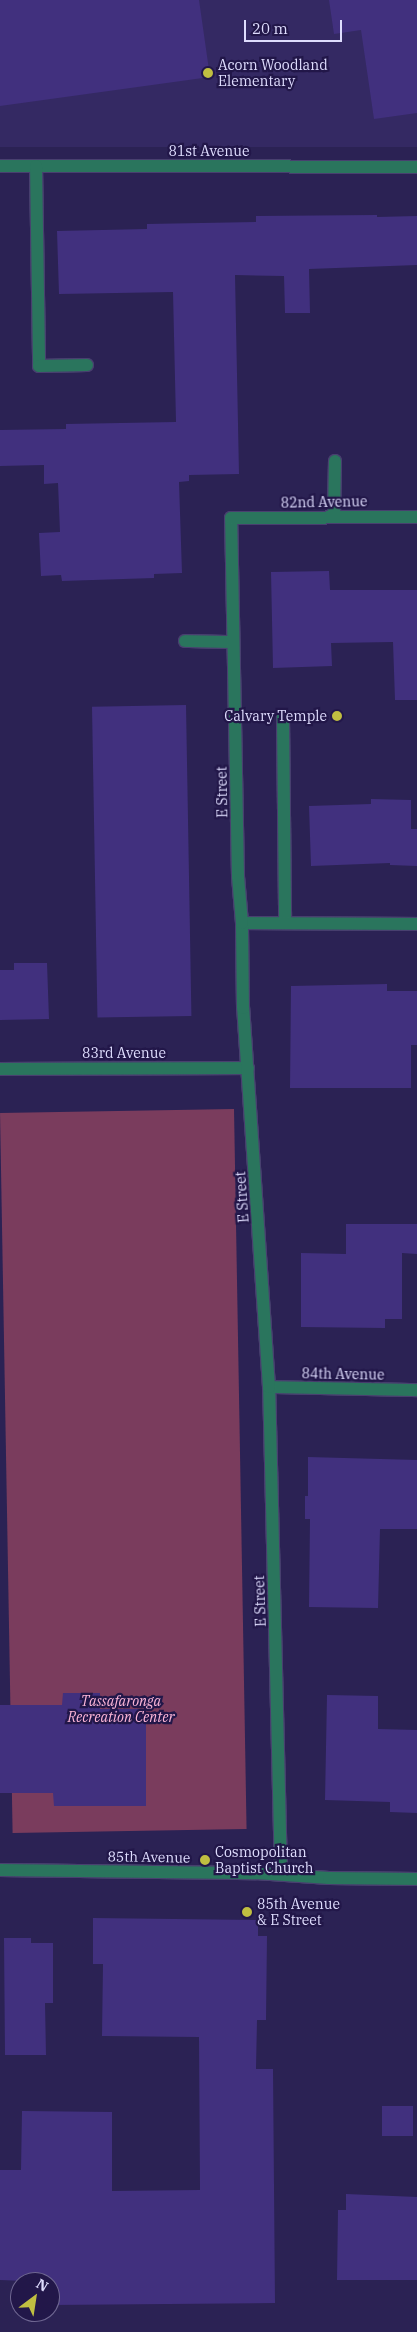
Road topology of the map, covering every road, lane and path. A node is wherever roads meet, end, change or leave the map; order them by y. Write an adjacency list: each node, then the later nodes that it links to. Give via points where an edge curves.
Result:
1 (0, 166): 2 (street, 81st Avenue)
2 (36, 166): 3 (street, 81st Avenue); 4 (street, via 39,366)
3 (417, 167)
4 (87, 365)
5 (335, 462): 7 (street)
6 (417, 516): 7 (street, 82nd Avenue)
7 (334, 517): 8 (street, 82nd Avenue)
8 (231, 518): 10 (street, E Street)
9 (185, 641): 10 (street)
10 (234, 642): 12 (street, E Street, via 238,876)
11 (283, 717): 13 (street)
12 (242, 923): 13 (street); 15 (street, E Street, via 243,1008)
13 (285, 923): 14 (street)
14 (417, 924)
15 (248, 1068): 16 (street, 83rd Avenue); 17 (street, E Street)
16 (0, 1070)
17 (269, 1387): 18 (street, 84th Avenue); 20 (street, E Street)
18 (417, 1390)
19 (0, 1870): 20 (street, 85th Avenue)
20 (281, 1873): 21 (street, 85th Avenue, via 329,1878)
21 (417, 1879)

